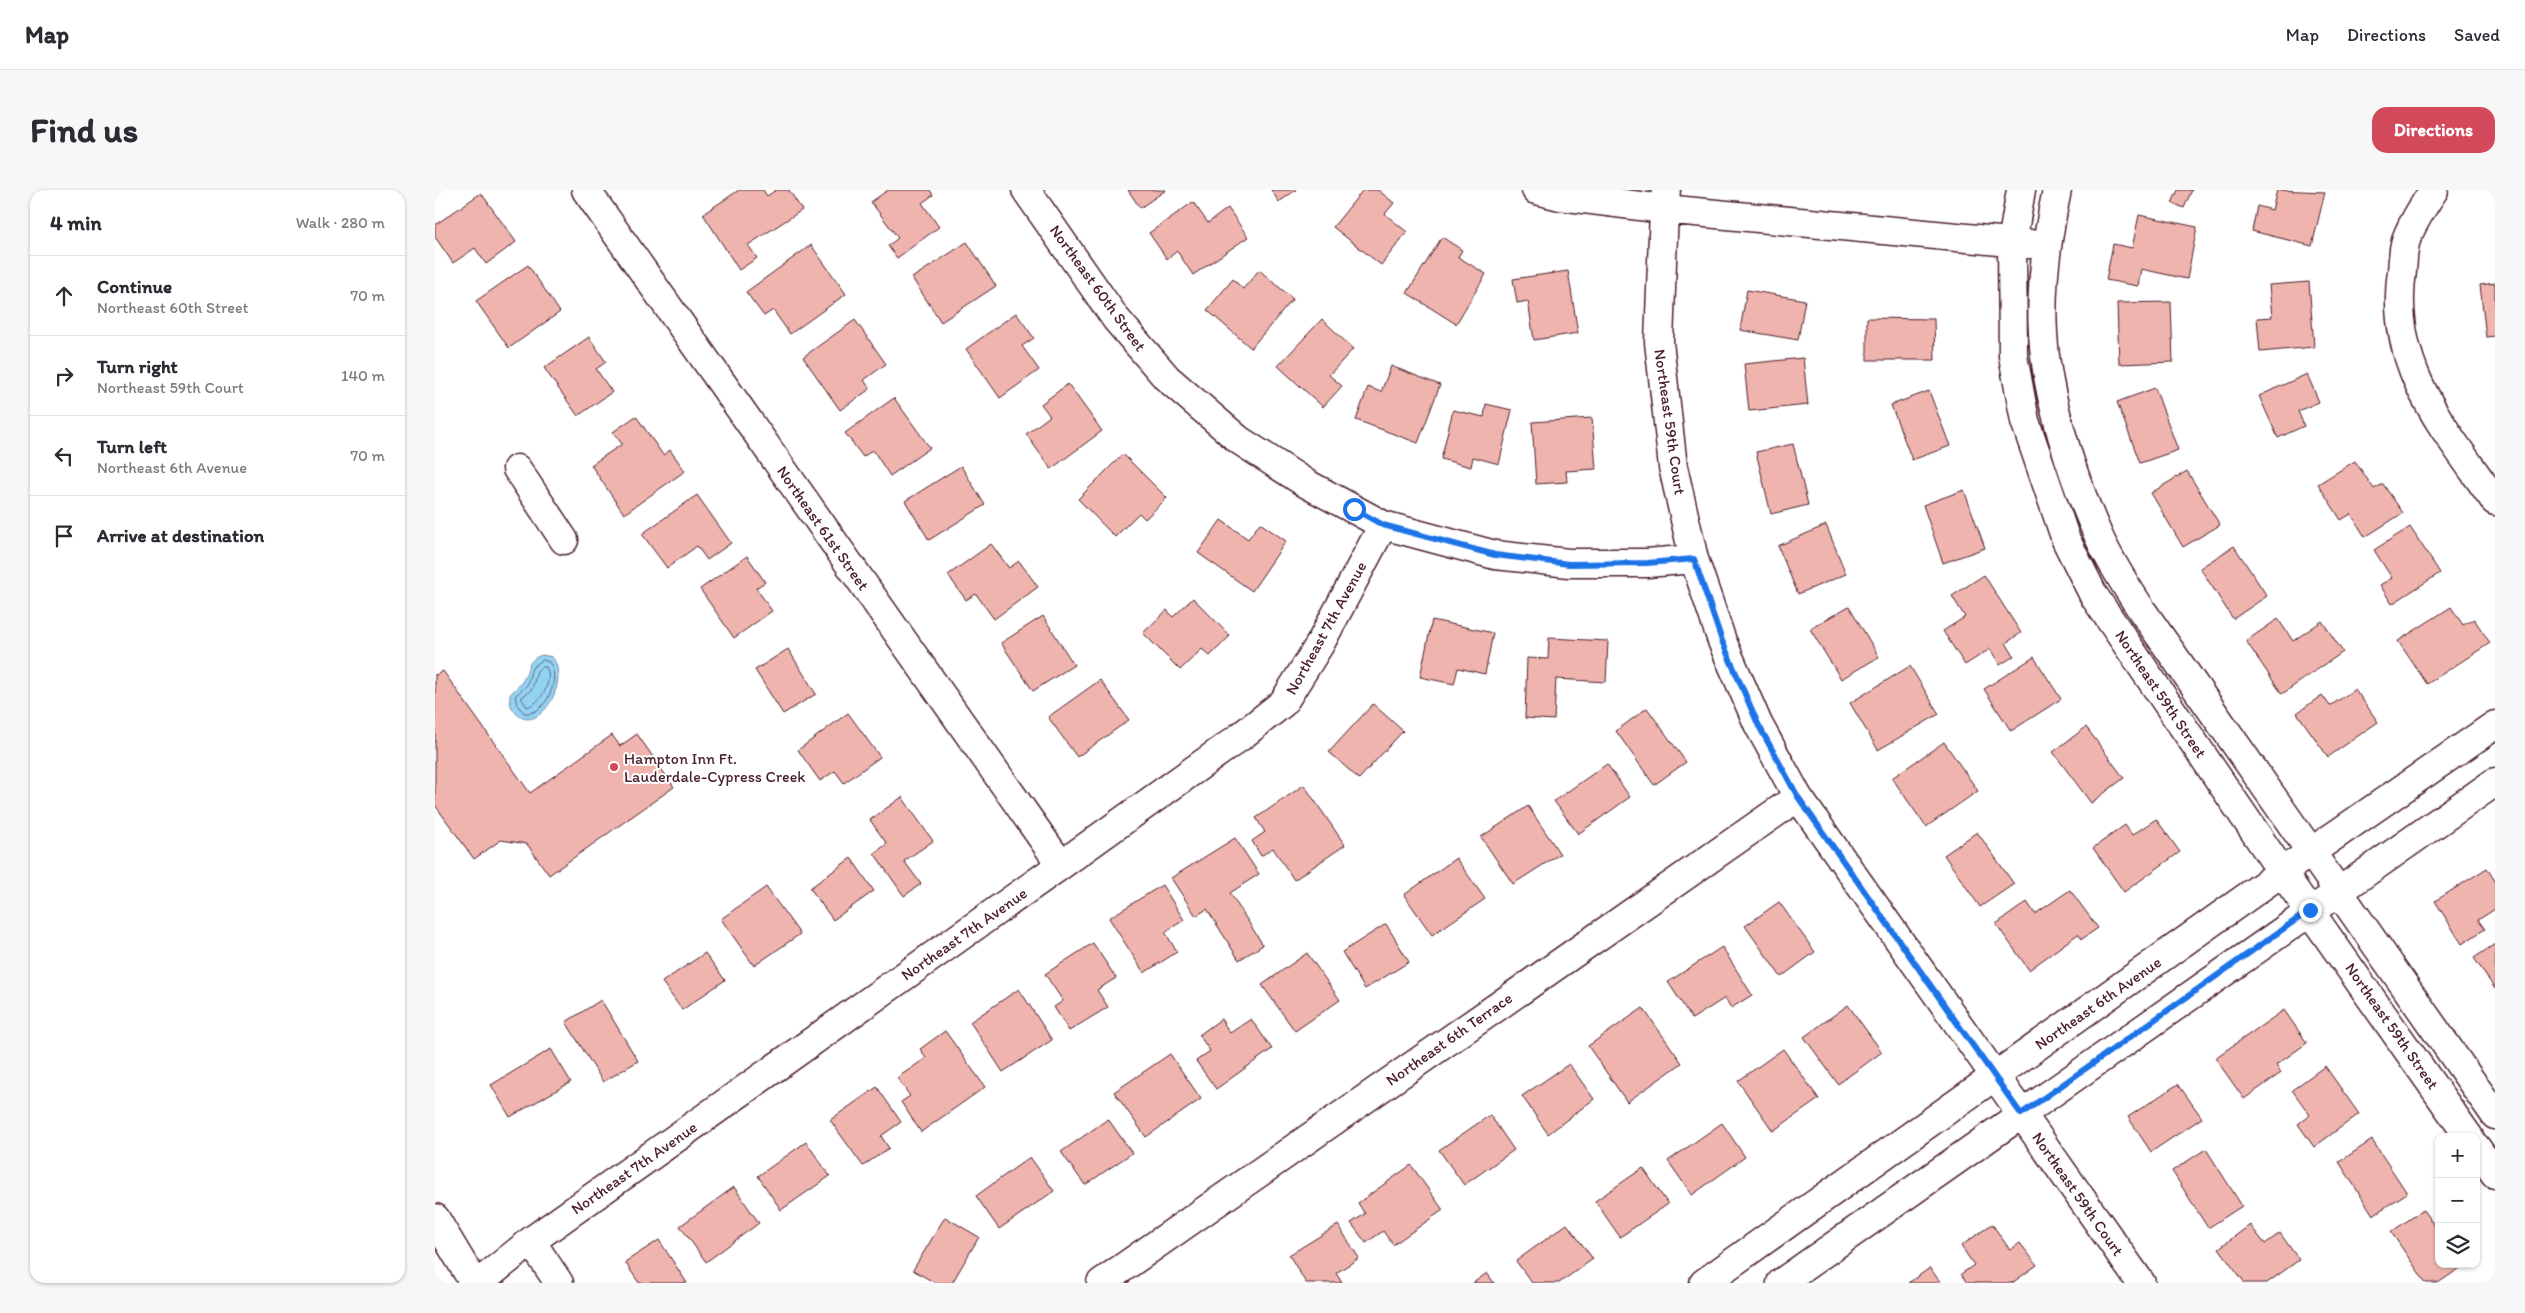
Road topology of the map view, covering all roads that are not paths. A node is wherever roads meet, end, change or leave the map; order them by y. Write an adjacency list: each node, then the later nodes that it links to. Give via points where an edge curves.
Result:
1 (586, 190): 19 (street, Northeast 61st Street)
2 (1026, 190): 12 (street, Northeast 60th Street, via 1116,319 1167,378 1239,440 1307,484)
3 (1536, 190): 7 (street, via 1560,196)
4 (2021, 190): 8 (street, Northeast 59th Street)
5 (2057, 190): 9 (street, Northeast 59th Street)
6 (2434, 190): 11 (street, via 2406,241 2398,293 2400,330 2415,379 2437,419)
7 (1665, 200): 8 (street); 14 (street, Northeast 59th Court, via 1659,342 1673,466)
8 (2012, 243): 9 (street); 20 (street, Northeast 59th Street, via 2013,356 2025,421 2066,540 2094,596)
9 (2046, 245): 18 (street, Northeast 59th Street, via 2043,334 2051,386 2061,428 2099,537 2143,612)
10 (517, 469): 13 (street)
11 (2495, 501)
12 (1383, 525): 14 (street, Northeast 60th Street, via 1495,555 1569,564); 19 (street, Northeast 7th Avenue, via 1320,644 1283,703)
13 (564, 540)
14 (1694, 559): 17 (street, Northeast 59th Court, via 1722,641 1751,708)
15 (2495, 725): 18 (street, Northeast 6th Avenue)
16 (2495, 782): 21 (street)
17 (1798, 797): 23 (street, Northeast 59th Court); 34 (street, Northeast 6th Terrace)
18 (2311, 853): 20 (street, Northeast 6th Avenue); 21 (street, Northeast 59th Street)
19 (1061, 865): 30 (street, Northeast 7th Avenue)
20 (2282, 872): 22 (street, Northeast 59th Street); 23 (street, Northeast 6th Avenue)
21 (2337, 891): 22 (street); 25 (street, Northeast 59th Street)
22 (2310, 910): 24 (street); 26 (street, Northeast 59th Street)
23 (1995, 1077): 24 (street, Northeast 59th Court); 35 (street, Northeast 6th Avenue)
24 (2021, 1114): 36 (street); 37 (street, Northeast 59th Court)
25 (2495, 1115)
26 (2466, 1133)
27 (2480, 1153): 28 (street)
28 (2495, 1174)
29 (435, 1218): 31 (street)
30 (531, 1241): 32 (street, Northeast 7th Avenue); 33 (street)
31 (473, 1283)
32 (479, 1283)
33 (559, 1283)
34 (1101, 1283)
35 (1704, 1283)
36 (1781, 1283)
37 (2141, 1283)

